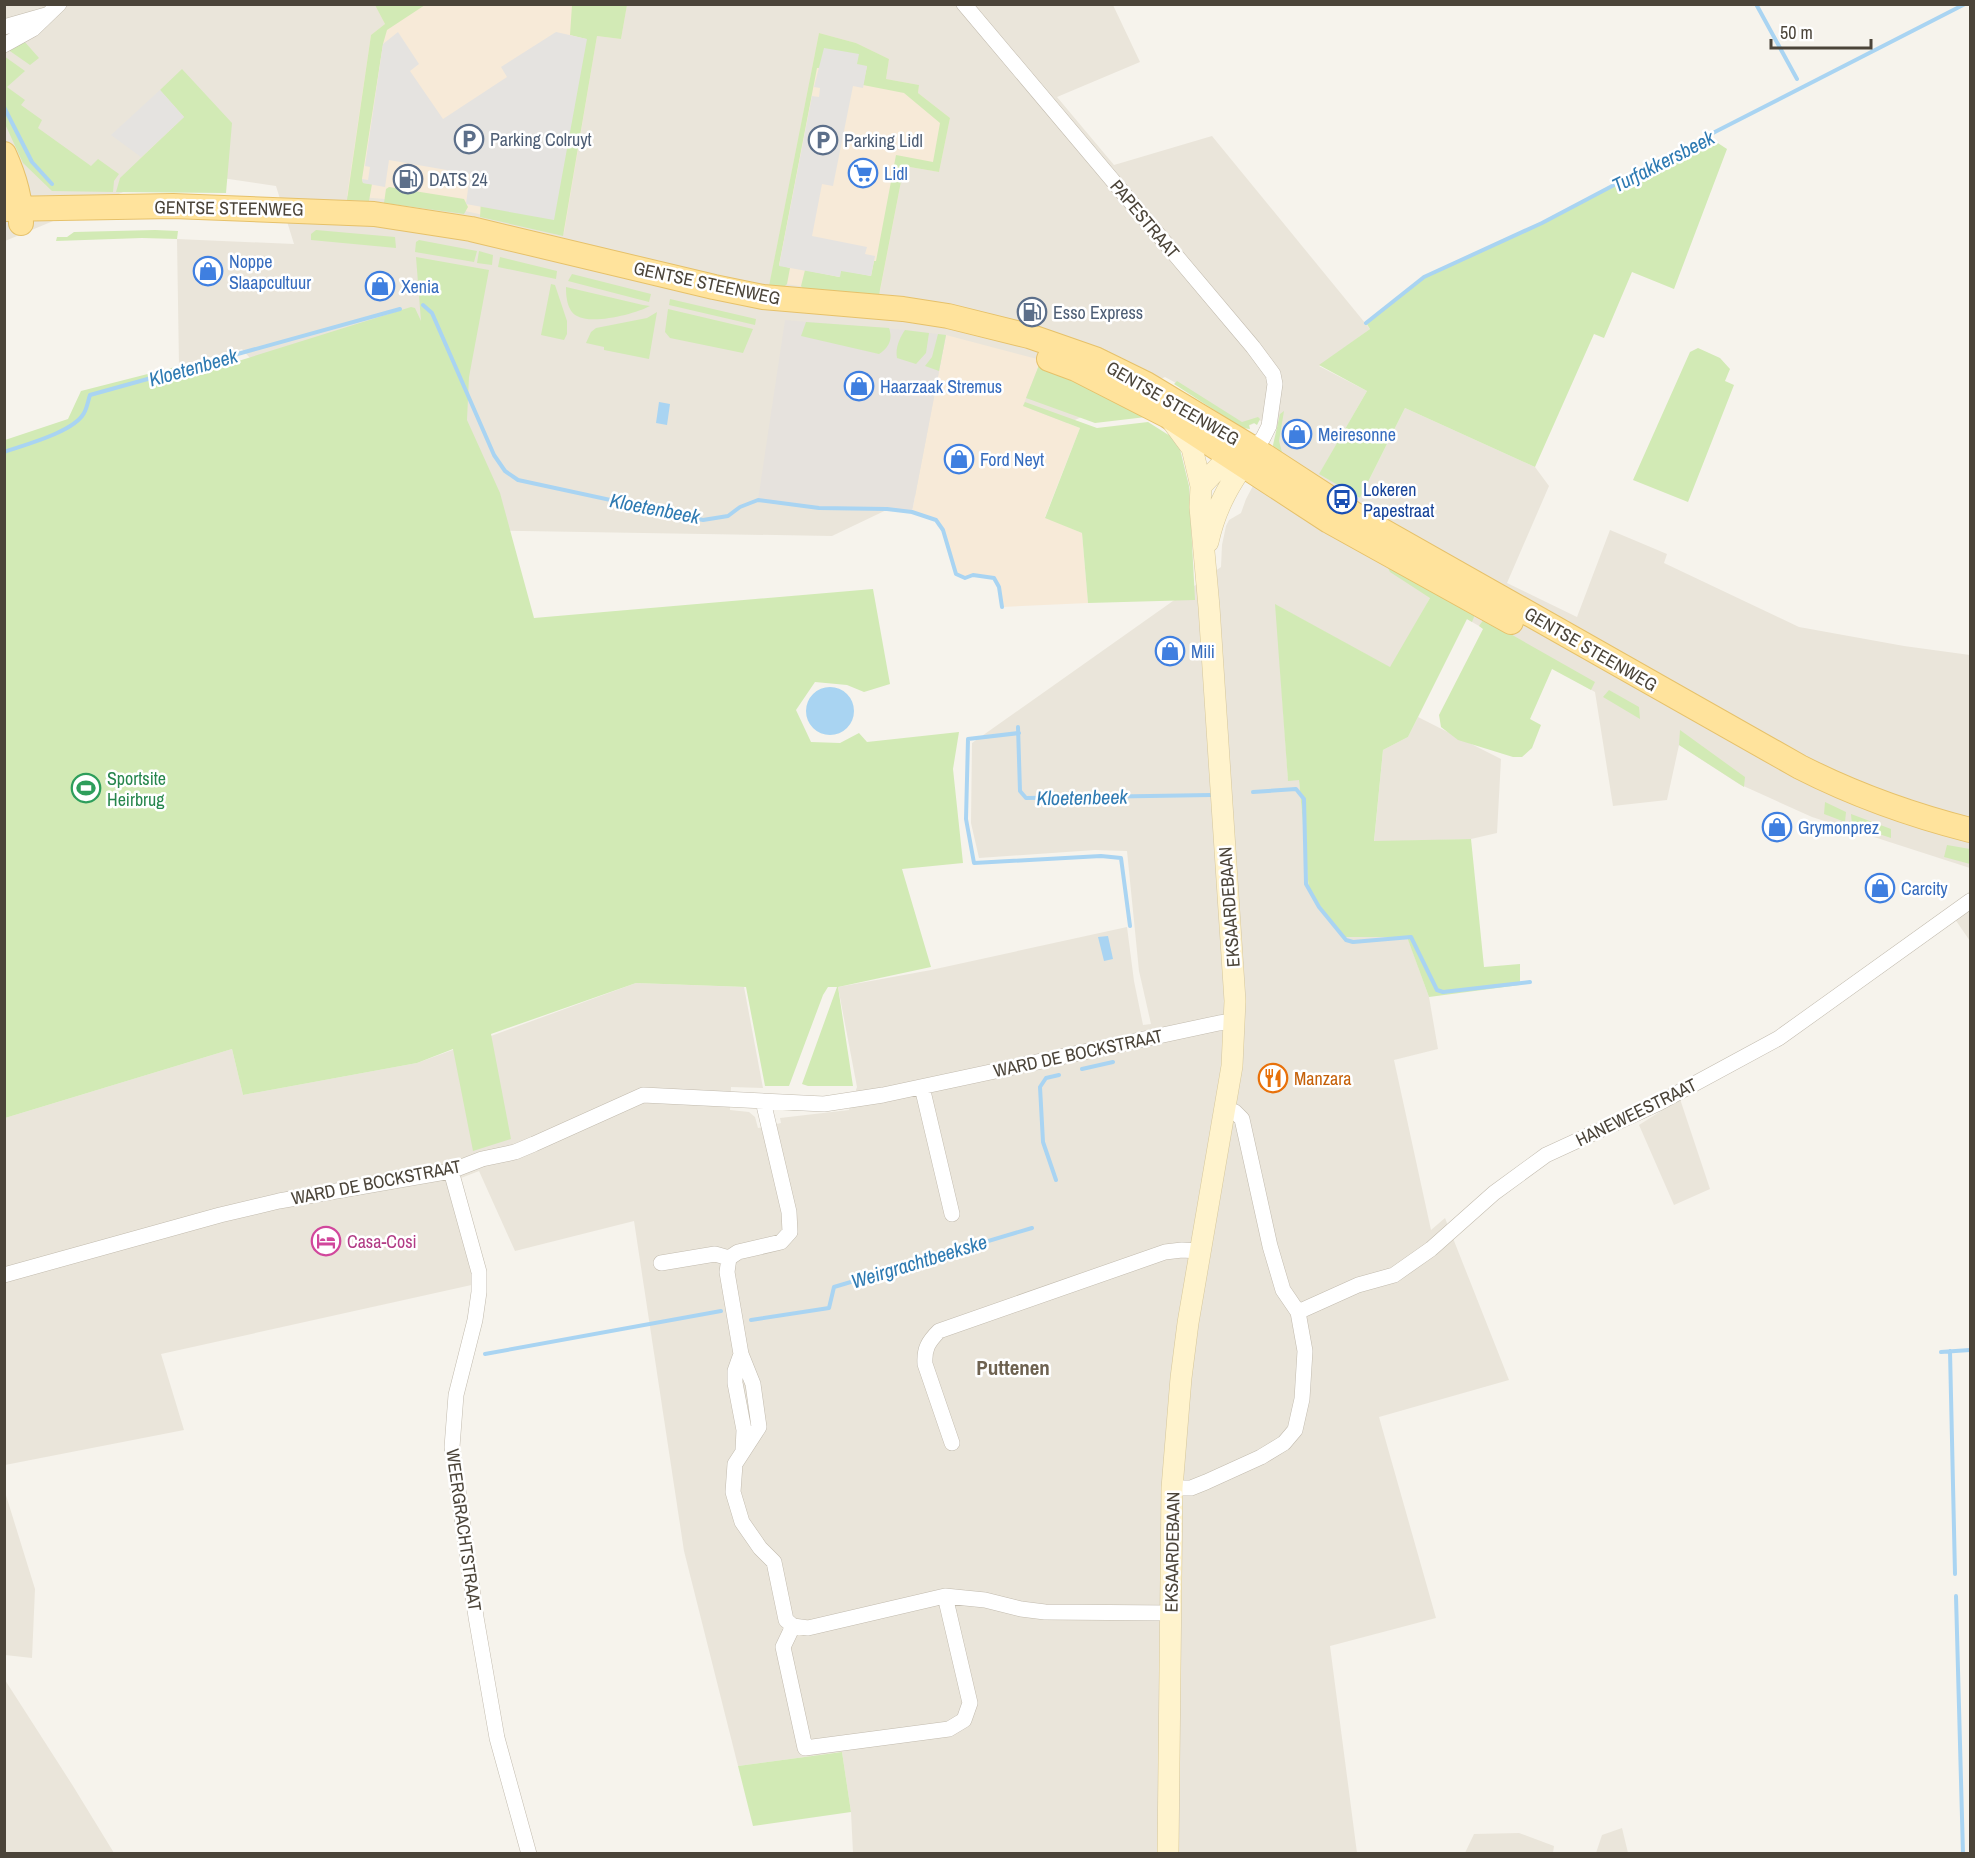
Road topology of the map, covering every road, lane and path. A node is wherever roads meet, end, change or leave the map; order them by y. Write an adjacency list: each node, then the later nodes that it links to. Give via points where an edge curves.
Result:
1 (964, 4): 8 (street, PAPESTRAAT, via 1273,374 1269,426 1263,438)
2 (54, 9): 3 (street); 4 (street, via 33,29)
3 (4, 27)
4 (4, 45)
5 (4, 154): 6 (main road, via 12,171)
6 (13, 217): 7 (main road, GENTSE STEENWEG, via 175,219 391,231 784,315 961,334 1076,369); 8 (main road, GENTSE STEENWEG, via 173,206 374,214 471,228 763,297 948,316 1029,336 1095,359 1146,384)
7 (1168, 416): 8 (main road, GENTSE STEENWEG); 9 (main road, EKSAARDEBAAN, via 1192,448)
8 (1243, 457): 9 (main road, via 1219,467); 10 (main road, EKSAARDEBAAN, via 1212,521); 11 (main road, GENTSE STEENWEG, via 1360,518 1800,767 1895,809); 12 (main road, GENTSE STEENWEG, via 1329,520 1792,780 1860,811 1916,831)
9 (1201, 486): 10 (main road, EKSAARDEBAAN)
10 (1206, 560): 14 (main road, EKSAARDEBAAN)
11 (1971, 830)
12 (1971, 844)
13 (1971, 901): 24 (street, HANEWEESTRAAT, via 1779,1038 1659,1103 1546,1155 1394,1275 1358,1285)
14 (1234, 1021): 15 (street, WARD DE BOCKSTRAAT); 17 (main road, EKSAARDEBAAN)
15 (922, 1087): 16 (street, WARD DE BOCKSTRAAT, via 824,1104); 19 (street)
16 (763, 1101): 18 (street, WARD DE BOCKSTRAAT, via 643,1095 525,1148); 21 (street, via 789,1212 790,1232 781,1242 738,1252)
17 (1225, 1108): 20 (main road, EKSAARDEBAAN); 24 (street, via 1242,1119 1270,1246 1283,1290)
18 (451, 1171): 23 (street, WARD DE BOCKSTRAAT, via 240,1210); 30 (street, WEERGRACHTSTRAAT, via 478,1272 474,1320 456,1395 452,1447 497,1738)
19 (952, 1214)
20 (1199, 1251): 25 (street, via 1165,1252 939,1331 928,1342 925,1364); 26 (main road, EKSAARDEBAAN, via 1181,1378)
21 (729, 1258): 22 (street, via 715,1254); 29 (street, via 727,1272 741,1354 753,1384 759,1427 735,1464 733,1492 742,1522 774,1562 786,1620)
22 (661, 1263)
23 (4, 1275)
24 (1298, 1312): 26 (street, via 1305,1351 1302,1399 1295,1430 1284,1443 1262,1457 1191,1488)
25 (952, 1443)
26 (1172, 1488): 28 (main road, EKSAARDEBAAN)
27 (945, 1596): 28 (street, via 1045,1612); 29 (street, via 808,1628); 29 (street, via 970,1703 963,1720 949,1729 805,1748 783,1647)
28 (1171, 1613): 31 (main road, EKSAARDEBAAN)
29 (793, 1626)
30 (529, 1854)
31 (1168, 1854)

